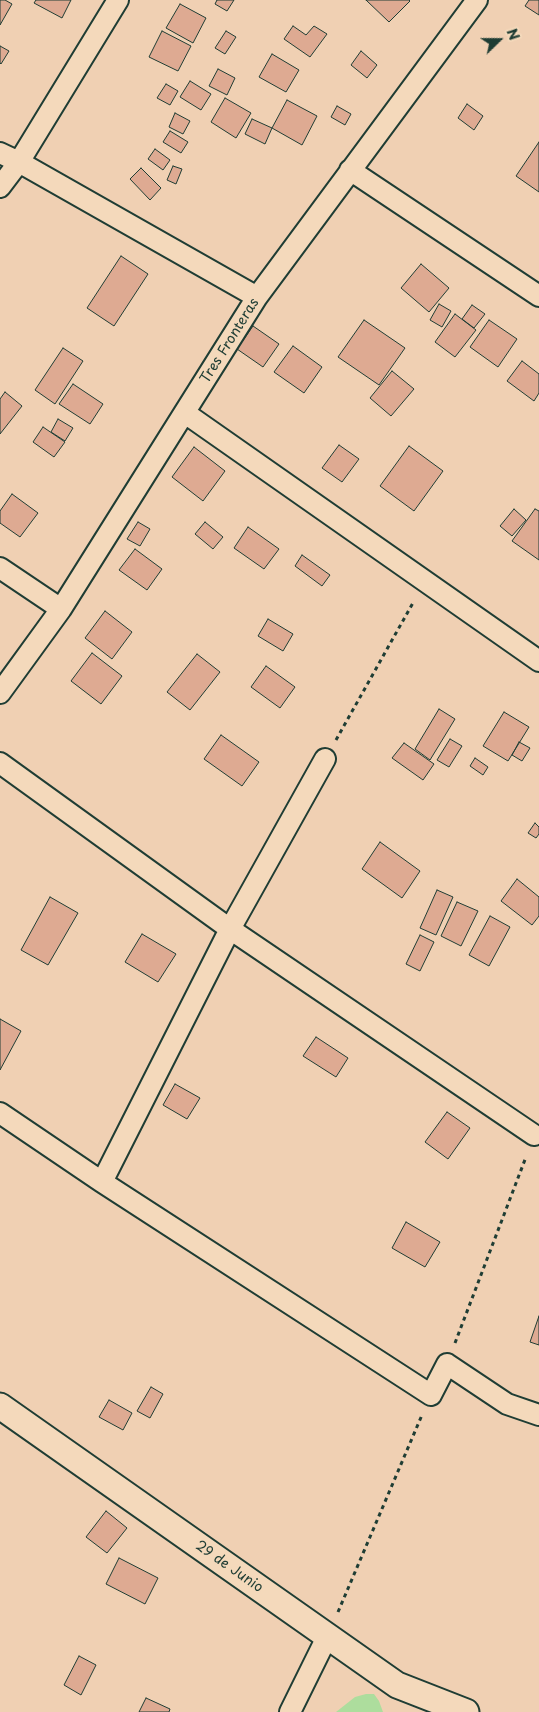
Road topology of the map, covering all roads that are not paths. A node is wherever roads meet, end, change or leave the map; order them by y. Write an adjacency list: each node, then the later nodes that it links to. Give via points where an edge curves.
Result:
1 (118, 0): 4 (street)
2 (477, 0): 5 (street, Tres Fronteras)
3 (0, 153): 4 (street)
4 (19, 162): 6 (street); 8 (street)
5 (350, 170): 7 (street); 8 (street, Tres Fronteras)
6 (0, 187)
7 (539, 296)
8 (257, 297): 9 (street, Tres Fronteras)
9 (185, 413): 11 (street, Tres Fronteras); 12 (street)
10 (0, 568): 11 (street)
11 (61, 609): 13 (street, Tres Fronteras)
12 (539, 661)
13 (0, 693)
14 (326, 759): 16 (street)
15 (0, 763): 16 (street)
16 (230, 929): 18 (street); 19 (street)
17 (0, 1113): 19 (street)
18 (534, 1136)
19 (102, 1182): 21 (street, via 431,1395 447,1364 507,1404)
20 (0, 1406): 22 (street, 29 de Junio)
21 (539, 1415)
22 (328, 1635): 23 (street); 24 (street, 29 de Junio, via 396,1685)
23 (290, 1712)
24 (466, 1712)

